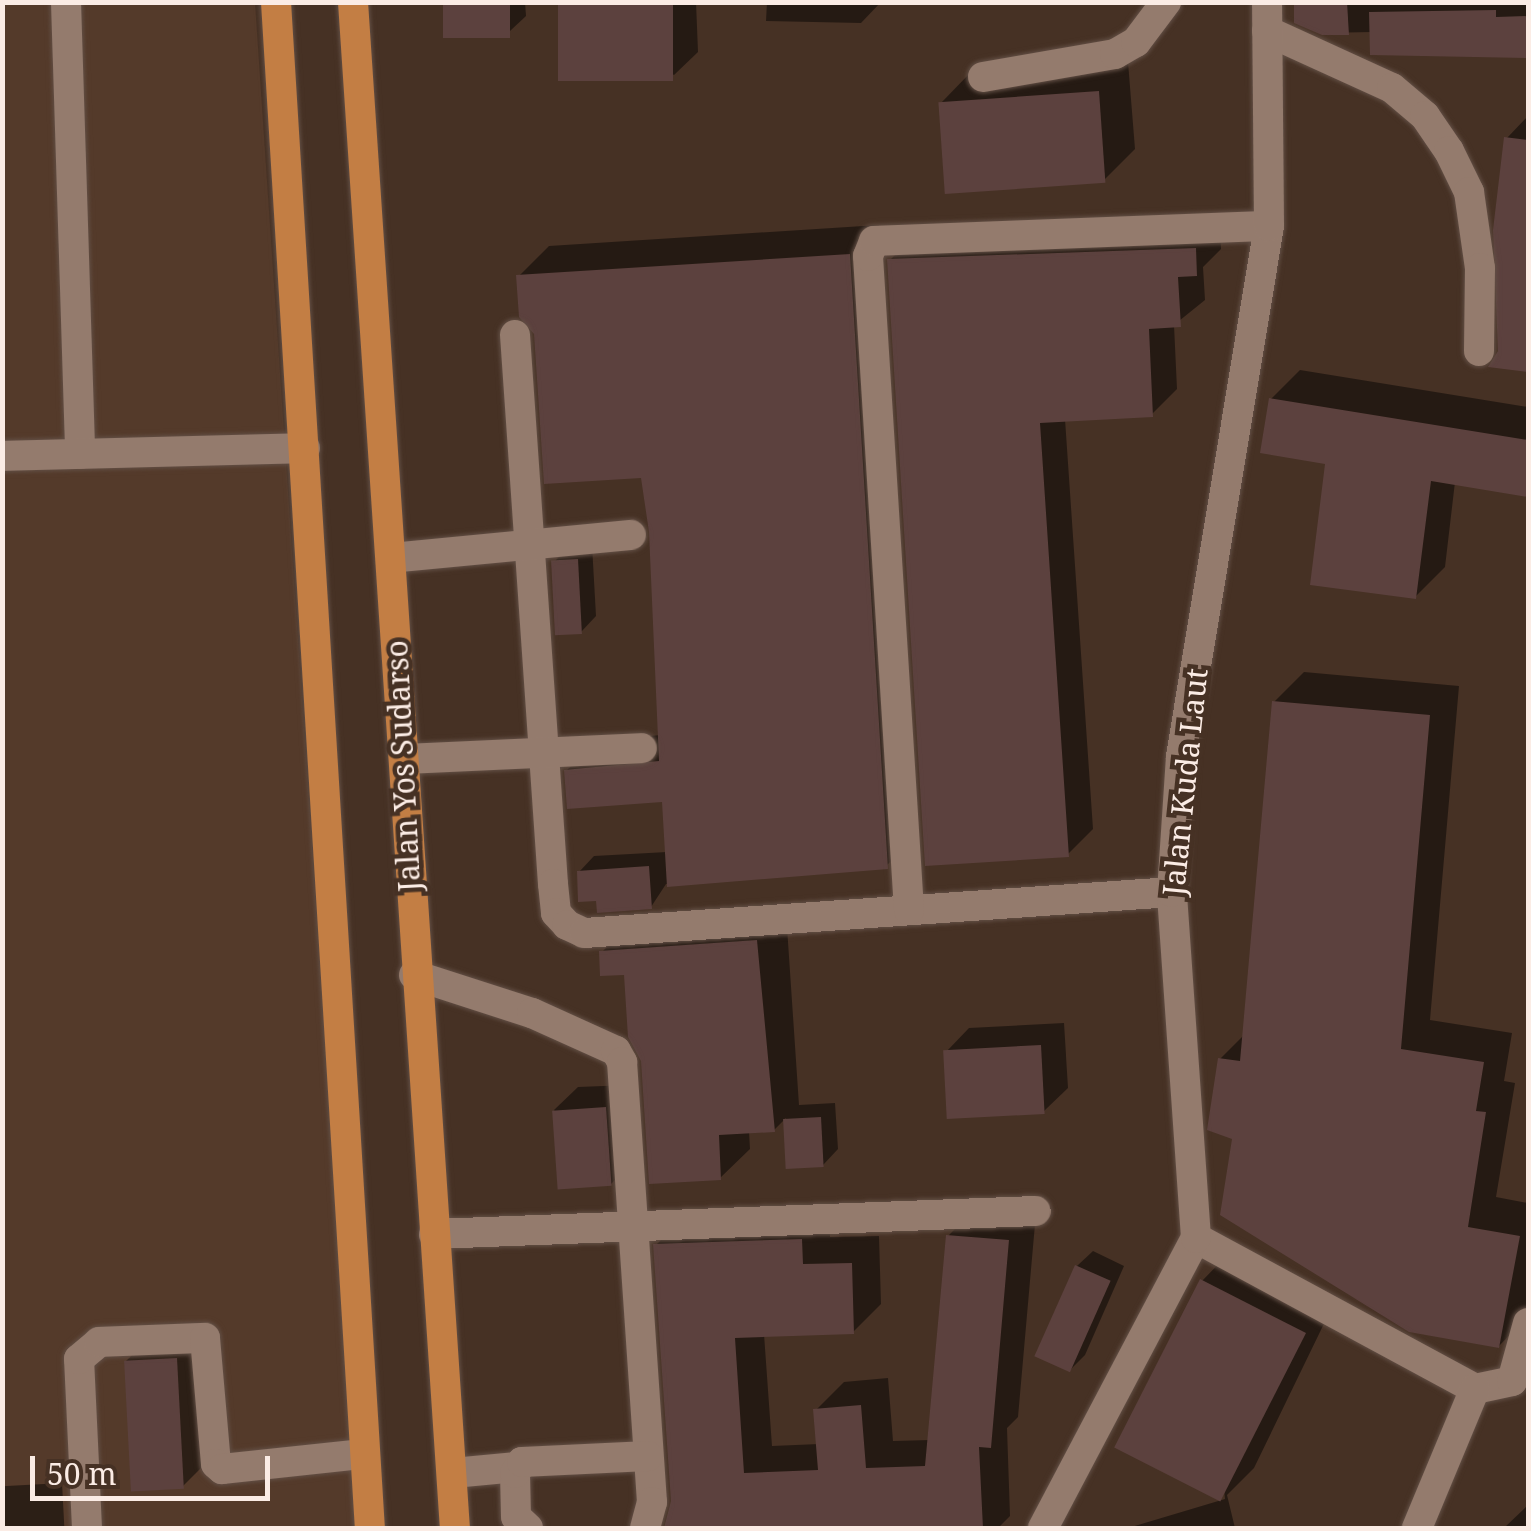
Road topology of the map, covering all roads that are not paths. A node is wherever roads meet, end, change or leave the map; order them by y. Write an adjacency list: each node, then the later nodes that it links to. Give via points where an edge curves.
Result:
1 (66, 2): 11 (lane)
2 (276, 2): 10 (main road)
3 (353, 2): 15 (main road, Jalan Yos Sudarso)
4 (1166, 2): 6 (lane, via 1136,42 1115,54)
5 (1267, 17): 7 (lane, Jalan Kuda Laut); 9 (lane, via 1392,88 1425,116 1449,151 1469,192 1480,268)
6 (983, 77)
7 (1269, 226): 19 (lane, Jalan Kuda Laut, via 1181,756); 20 (lane, via 874,242 868,256)
8 (515, 335): 14 (lane)
9 (1479, 352)
10 (305, 448): 11 (lane); 28 (main road)
11 (80, 454): 12 (lane)
12 (2, 456)
13 (631, 536): 14 (lane)
14 (532, 545): 15 (lane); 17 (lane)
15 (391, 558): 18 (main road, Jalan Yos Sudarso)
16 (642, 748): 17 (lane)
17 (544, 753): 18 (lane); 20 (lane, via 556,913 567,926 584,932)
18 (404, 759): 21 (main road, Jalan Yos Sudarso)
19 (1172, 892): 20 (lane); 25 (lane, Jalan Kuda Laut)
20 (909, 910)
21 (414, 975): 23 (lane, via 532,1013 616,1050 622,1062); 24 (main road, Jalan Yos Sudarso)
22 (1036, 1211): 23 (lane)
23 (629, 1226): 24 (lane); 29 (lane)
24 (434, 1234): 31 (main road, Jalan Yos Sudarso)
25 (1196, 1238): 27 (lane); 37 (lane)
26 (1528, 1322): 27 (lane, via 1512,1380)
27 (1476, 1389): 38 (lane)
28 (363, 1454): 32 (lane, via 222,1469 216,1464 205,1338 99,1342 80,1359); 33 (main road)
29 (648, 1456): 30 (lane, via 532,1458); 36 (lane, via 651,1520)
30 (517, 1466): 31 (lane); 35 (lane, via 516,1517)
31 (453, 1472): 34 (main road, Jalan Yos Sudarso)
32 (86, 1528)
33 (370, 1528)
34 (456, 1528)
35 (528, 1528)
36 (645, 1528)
37 (1043, 1528)
38 (1416, 1528)

